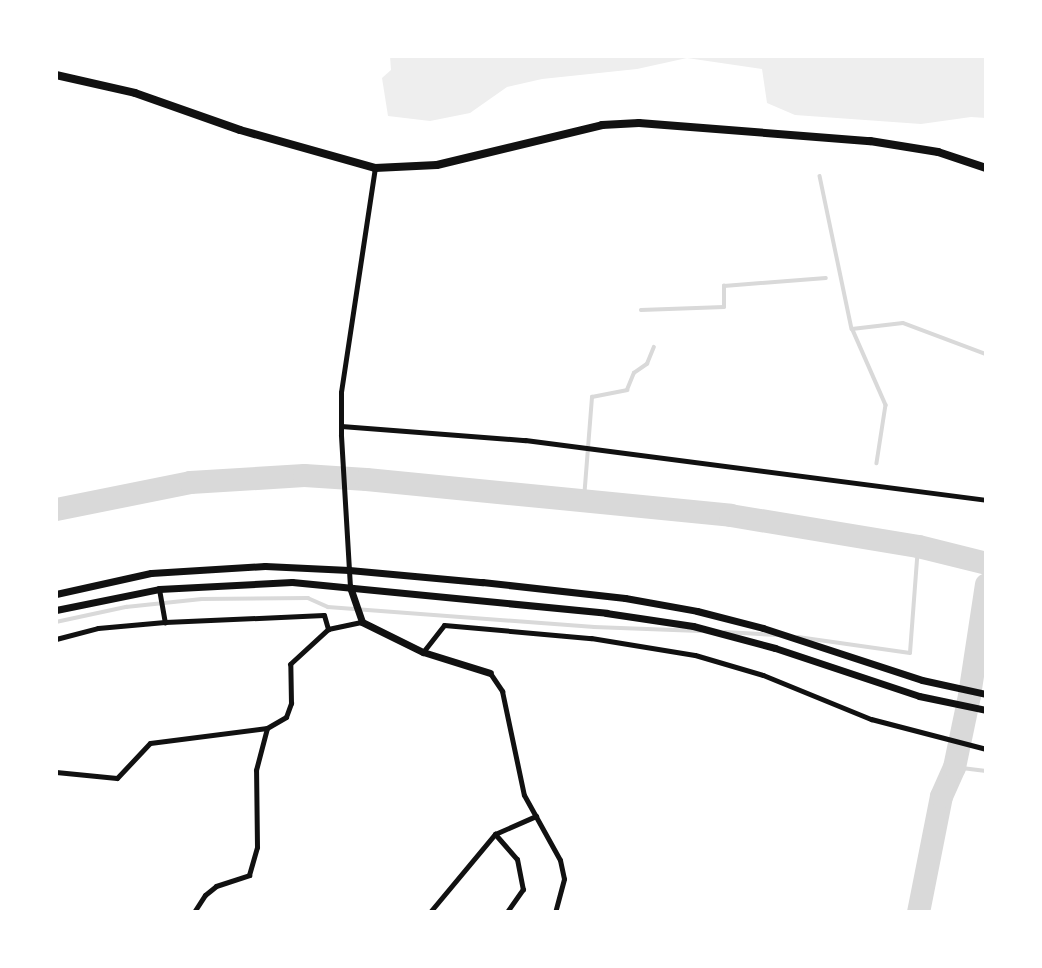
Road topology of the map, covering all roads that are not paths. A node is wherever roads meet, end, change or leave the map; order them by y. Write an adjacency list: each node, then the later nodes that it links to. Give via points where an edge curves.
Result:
1 (56, 75): 3 (main road, via 135,93 240,130)
2 (986, 168): 3 (main road, via 938,152 870,141 639,123 602,125 437,165)
3 (375, 169): 4 (street, via 341,392)
4 (341, 426): 5 (street, via 538,441); 6 (street)
5 (986, 500)
6 (349, 570): 7 (street); 9 (street, via 265,566 151,573); 17 (street, via 625,598 697,611 922,680)
7 (350, 587): 8 (street, via 292,582); 12 (street); 18 (street, via 693,626 919,696)
8 (159, 589): 10 (street); 11 (street)
9 (56, 594)
10 (56, 610)
11 (165, 622): 13 (street, via 324,615); 14 (street, via 98,628)
12 (362, 622): 13 (street); 15 (street)
13 (328, 629): 19 (street, via 290,664 291,703 286,717)
14 (56, 639)
15 (422, 652): 16 (street); 20 (street, via 444,625 656,648 736,665 871,719)
16 (490, 673): 22 (street, via 502,691 524,795)
17 (986, 694)
18 (984, 710)
19 (267, 728): 21 (street, via 150,743 117,778); 24 (street, via 256,770 257,847 248,875 216,886)
20 (986, 749)
21 (56, 772)
22 (536, 816): 23 (street); 27 (street, via 560,860 564,879)
23 (495, 834): 25 (street); 26 (street, via 517,859 523,890)
24 (194, 912)
25 (430, 912)
26 (507, 912)
27 (555, 912)

